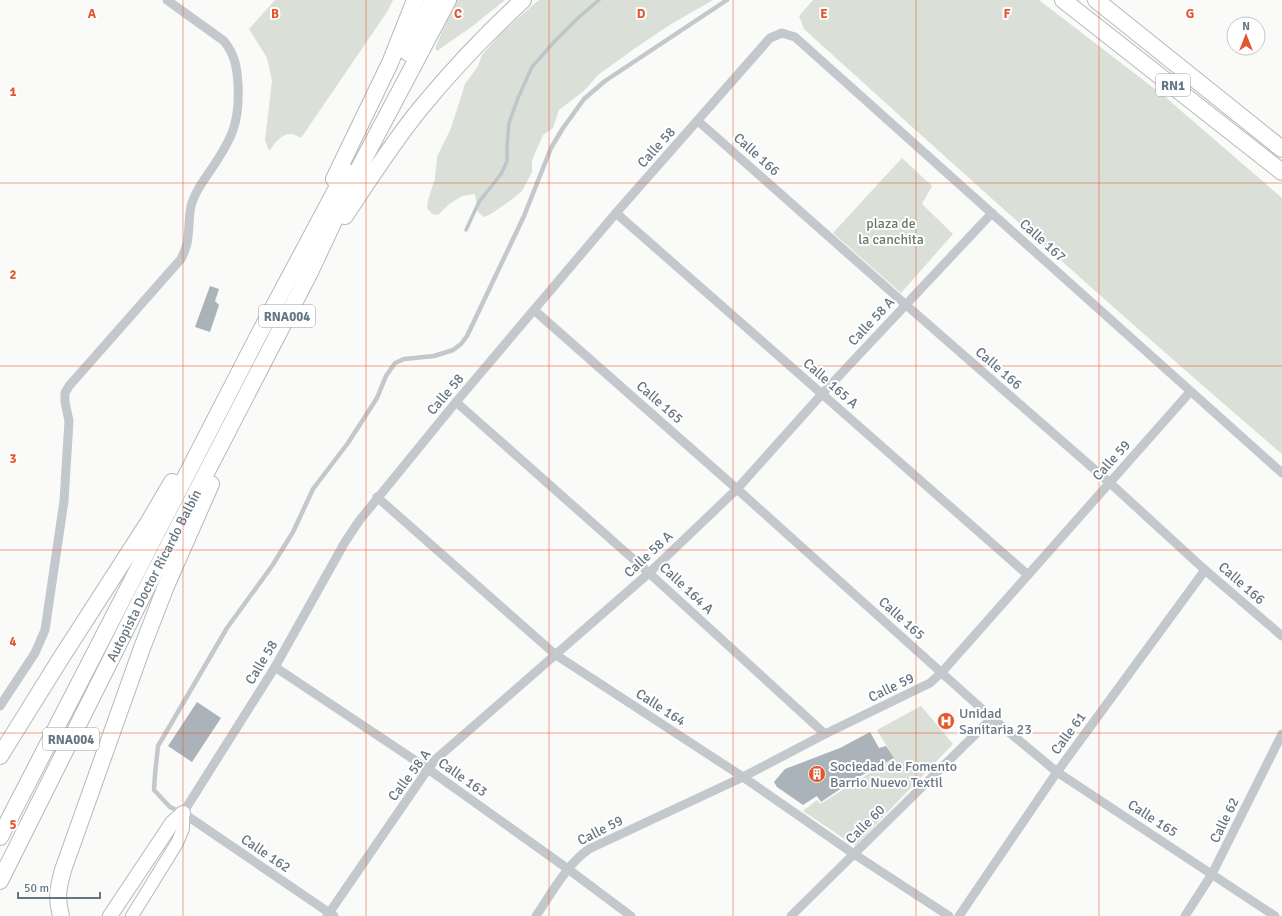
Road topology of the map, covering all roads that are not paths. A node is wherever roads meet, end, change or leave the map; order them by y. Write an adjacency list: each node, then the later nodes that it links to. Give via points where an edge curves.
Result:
1 (167, 0): 40 (street, via 224,41 230,49 237,67 237,116 232,135 223,152 192,200 187,242 181,259 68,386 65,393 69,421 64,501 45,630 36,653)
2 (415, 0): 21 (highway, via 390,62 332,184)
3 (432, 0): 21 (highway, via 417,37)
4 (448, 0): 21 (highway)
5 (523, 0): 21 (highway, via 471,52 420,109)
6 (727, 0): 48 (lane, via 606,81 584,99 551,148 524,216 467,336 453,350 434,356 404,359 396,363 386,376 377,398 348,444 313,489 294,532 227,628 158,746 154,790 170,807)
7 (1053, 0): 12 (highway)
8 (1063, 0): 12 (highway, RN1)
9 (1096, 0): 11 (highway, RN1)
10 (782, 33): 14 (street, Calle 58, via 770,38); 20 (street, Calle 167, via 795,37)
11 (1174, 63): 15 (highway); 16 (highway, RN1)
12 (1168, 82): 13 (highway, RN1)
13 (1190, 99): 17 (highway, RN1); 18 (highway)
14 (698, 121): 19 (street, Calle 58); 22 (street, Calle 166)
15 (1282, 141)
16 (1282, 149)
17 (1282, 172)
18 (1282, 180)
19 (616, 213): 23 (street, Calle 58); 27 (street, Calle 165 A)
20 (992, 213): 22 (street, Calle 58 A); 26 (street, Calle 167)
21 (303, 269): 24 (highway, Autopista Doctor Ricardo Balbín / RNA004); 25 (highway, Autopista Doctor Ricardo Balbín / RNA004)
22 (905, 304): 27 (street, Calle 58 A); 30 (street, Calle 166)
23 (534, 310): 28 (street, Calle 58); 31 (street, Calle 165)
24 (257, 338): 44 (highway, via 148,523); 49 (highway, Autopista Doctor Ricardo Balbín / RNA004)
25 (265, 360): 53 (highway, Autopista Doctor Ricardo Balbín / RNA004, via 142,596); 55 (highway, via 166,586 142,648 63,870 58,892)
26 (1190, 392): 29 (street, Calle 167); 30 (street, Calle 59)
27 (822, 394): 31 (street, Calle 58 A); 35 (street, Calle 165 A)
28 (456, 402): 32 (street, Calle 58); 34 (street, Calle 164 A)
29 (1282, 473)
30 (1110, 483): 33 (street, Calle 166); 35 (street, Calle 59)
31 (737, 489): 34 (street, Calle 58 A); 39 (street, Calle 165)
32 (377, 497): 37 (street, Calle 164); 38 (street, Calle 58, via 345,542)
33 (1205, 570): 36 (street, Calle 166); 46 (street, Calle 61)
34 (649, 573): 37 (street, Calle 58 A); 42 (street, Calle 164 A)
35 (1028, 575): 39 (street, Calle 59)
36 (1282, 636)
37 (556, 655): 45 (street, Calle 58 A); 47 (street, Calle 164)
38 (275, 667): 45 (street, Calle 163); 48 (street, Calle 58)
39 (942, 672): 41 (street, Calle 165); 42 (street, Calle 59, via 923,688)
40 (0, 706)
41 (992, 718): 46 (street, Calle 165); 50 (street, Calle 60)
42 (825, 734): 47 (street, Calle 59)
43 (1282, 734): 52 (street, Calle 62)
44 (0, 756)
45 (428, 769): 51 (street, Calle 163); 54 (street, Calle 58 A)
46 (1057, 772): 52 (street, Calle 165); 62 (street, Calle 61)
47 (743, 777): 50 (street, Calle 164); 51 (street, Calle 59, via 589,850 579,856)
48 (183, 813): 54 (street, Calle 162); 56 (main road, via 172,823); 57 (main road, via 183,829 177,843)
49 (0, 837)
50 (854, 854): 60 (street, Calle 60); 61 (street, Calle 164)
51 (568, 869): 58 (street, Calle 59); 59 (street, Calle 163)
52 (1212, 874): 63 (street, Calle 62); 64 (street, Calle 165)
53 (0, 881)
54 (330, 915)
55 (61, 916)
56 (110, 916)
57 (132, 916)
58 (536, 916)
59 (631, 916)
60 (791, 916)
61 (949, 916)
62 (959, 916)
63 (1185, 916)
64 (1275, 916)

